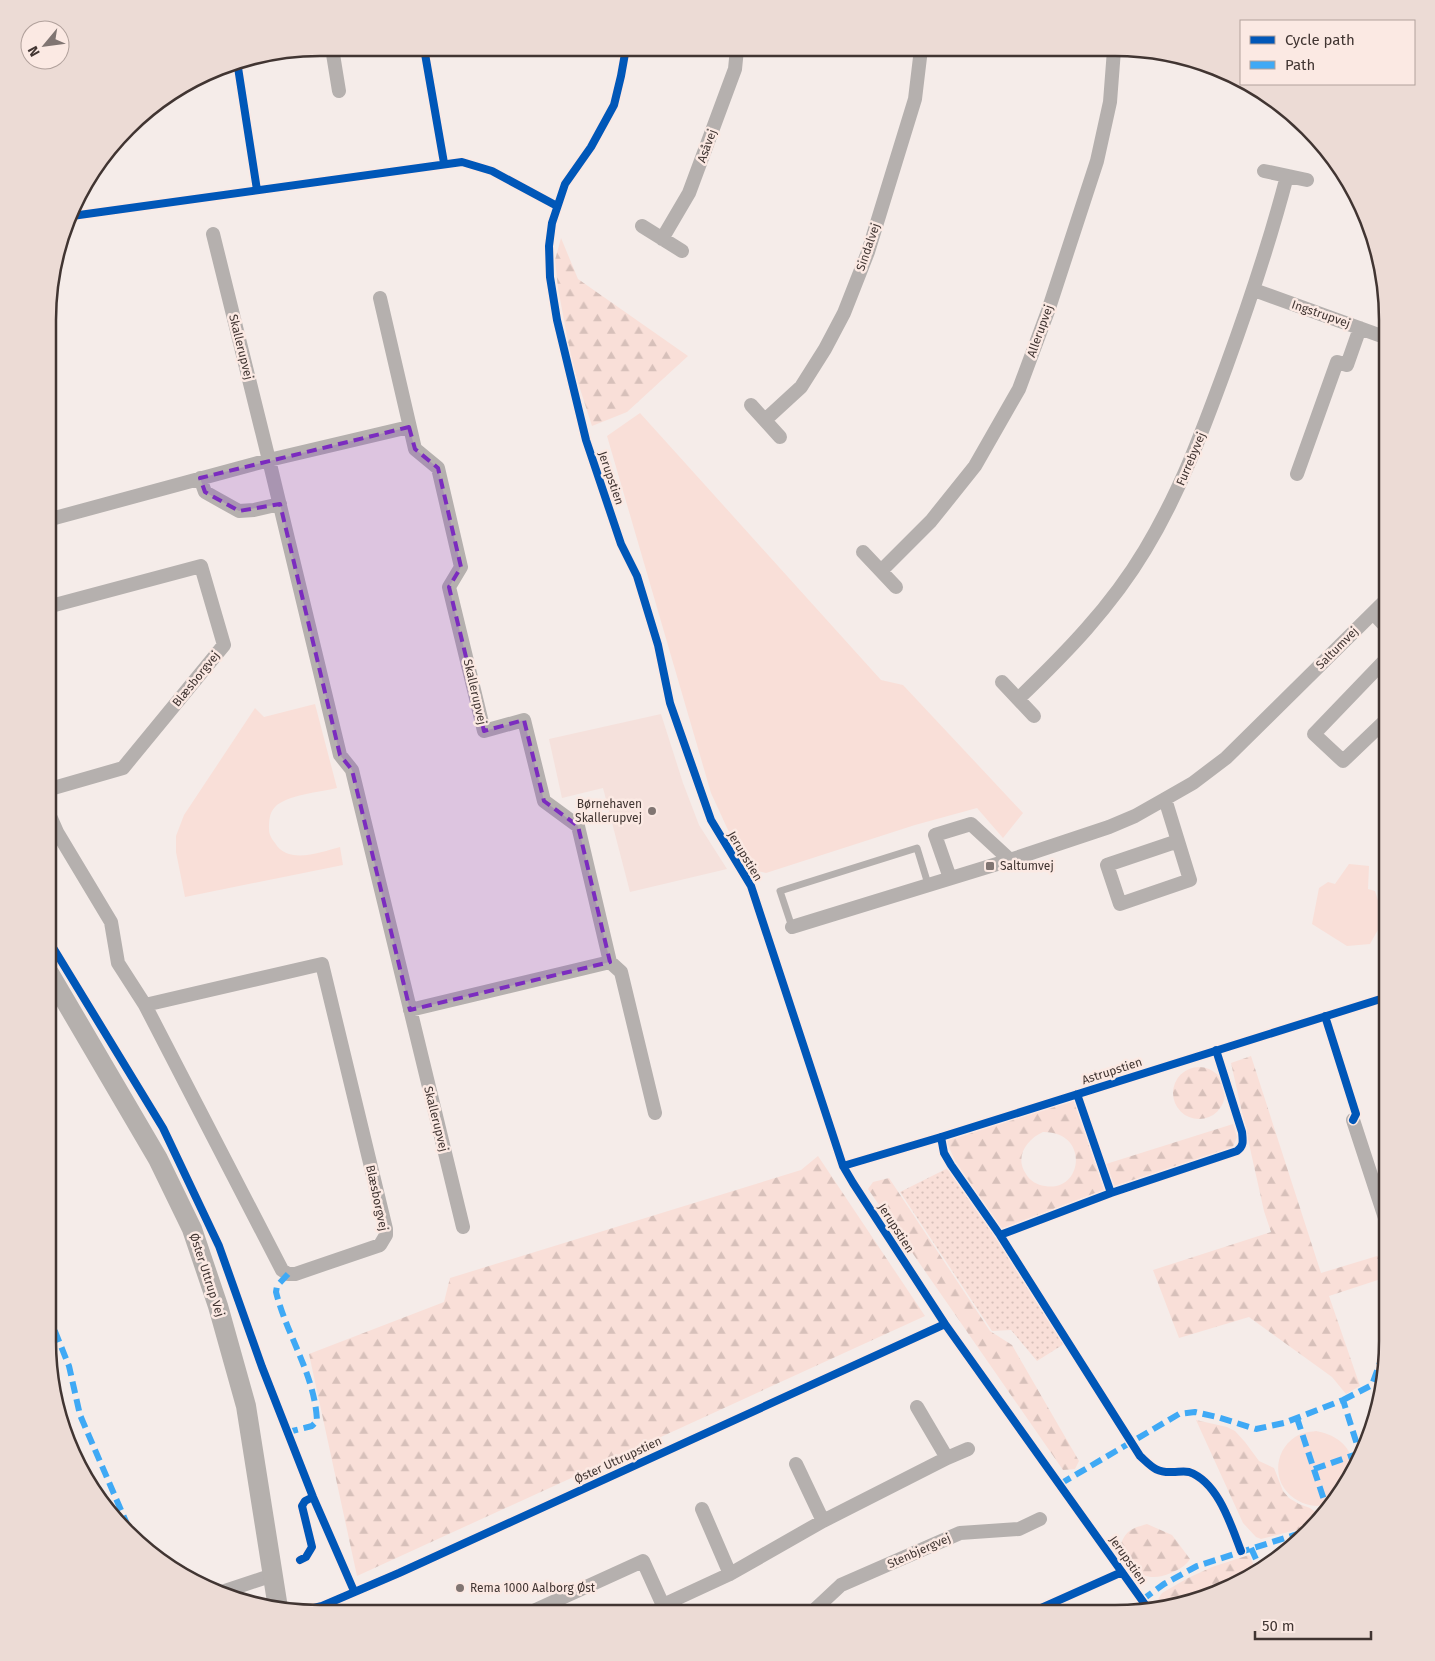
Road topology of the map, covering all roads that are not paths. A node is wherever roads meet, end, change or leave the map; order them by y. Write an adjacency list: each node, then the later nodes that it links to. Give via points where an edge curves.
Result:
1 (333, 56): 5 (street)
2 (737, 56): 11 (street, Asåvej, via 736,69 690,192)
3 (921, 56): 18 (street, Sindalvej, via 915,99 868,252 844,313 801,387)
4 (1114, 56): 27 (street, Allerupvej, via 1110,102 1097,161 1019,389 975,466 931,521)
5 (339, 92)
6 (1264, 171): 7 (street)
7 (1287, 176): 8 (street); 13 (street, Furrebyvej)
8 (1307, 180)
9 (642, 226): 11 (street)
10 (213, 234): 21 (street, Skallerupvej)
11 (662, 239): 12 (street)
12 (682, 251)
13 (1254, 290): 15 (street, Ingstrupvej); 35 (street, Furrebyvej, via 1202,435 1176,494 1144,551 1107,605 1065,654)
14 (380, 298): 19 (street, Skallerupvej)
15 (1360, 328): 16 (street, Ingstrupvej); 22 (street, via 1347,365 1337,362)
16 (1379, 335)
17 (751, 405): 18 (street)
18 (765, 420): 20 (street)
19 (409, 427): 21 (street); 46 (street, Skallerupvej, via 415,449 438,468 461,567 449,587 484,731 524,720 544,801 578,826)
20 (780, 437)
21 (269, 460): 23 (street); 24 (street, Skallerupvej)
22 (1297, 474)
23 (200, 478): 24 (street, via 205,492 239,511); 25 (street)
24 (280, 504): 49 (street, Skallerupvej, via 340,755 352,770)
25 (56, 518)
26 (863, 552): 27 (street)
27 (880, 571): 28 (street)
28 (896, 587)
29 (56, 605): 38 (street, Blæsborgvej, via 201,566 224,644 123,768)
30 (1379, 607): 31 (street, Saltumvej)
31 (1373, 613): 32 (street); 39 (street, Saltumvej, via 1226,758)
32 (1379, 619)
33 (1379, 666): 37 (street, via 1314,734 1343,762)
34 (1002, 682): 35 (street)
35 (1018, 699): 36 (street)
36 (1034, 716)
37 (1379, 727)
38 (56, 787)
39 (1165, 800): 41 (street); 42 (street, Saltumvej, via 1109,827)
40 (56, 830): 48 (street, Blæsborgvej, via 110,922 118,963)
41 (1178, 841): 41 (street, via 1107,865 1120,904 1190,880)
42 (1010, 860): 43 (street, Saltumvej); 43 (street, via 971,824 935,835)
43 (950, 878): 44 (street, Saltumvej)
44 (928, 884): 45 (street, Saltumvej); 45 (lane, via 917,848 780,892)
45 (792, 927)
46 (610, 962): 49 (street); 50 (street, Skallerupvej, via 621,972)
47 (56, 985): 62 (street, Øster Uttrup Vej, via 158,1159 192,1229 246,1406)
48 (145, 1005): 48 (street, Blæsborgvej, via 322,964 386,1229 380,1245 295,1274 282,1270)
49 (410, 1010): 53 (street, Skallerupvej)
50 (655, 1113)
51 (1354, 1120): 52 (street)
52 (1379, 1199)
53 (463, 1227)
54 (917, 1407): 56 (street)
55 (968, 1449): 56 (street)
56 (947, 1458): 60 (street)
57 (796, 1464): 60 (street)
58 (702, 1509): 61 (street)
59 (1040, 1519): 68 (street, Stenbjergvej, via 1019,1529 960,1533 841,1585)
60 (823, 1521): 61 (street)
61 (730, 1574): 67 (street)
62 (273, 1576): 63 (street); 64 (street, Øster Uttrup Vej)
63 (231, 1589)
64 (277, 1601)
65 (548, 1605): 66 (street, via 643,1561)
66 (662, 1605)
67 (672, 1605)
68 (820, 1605)

